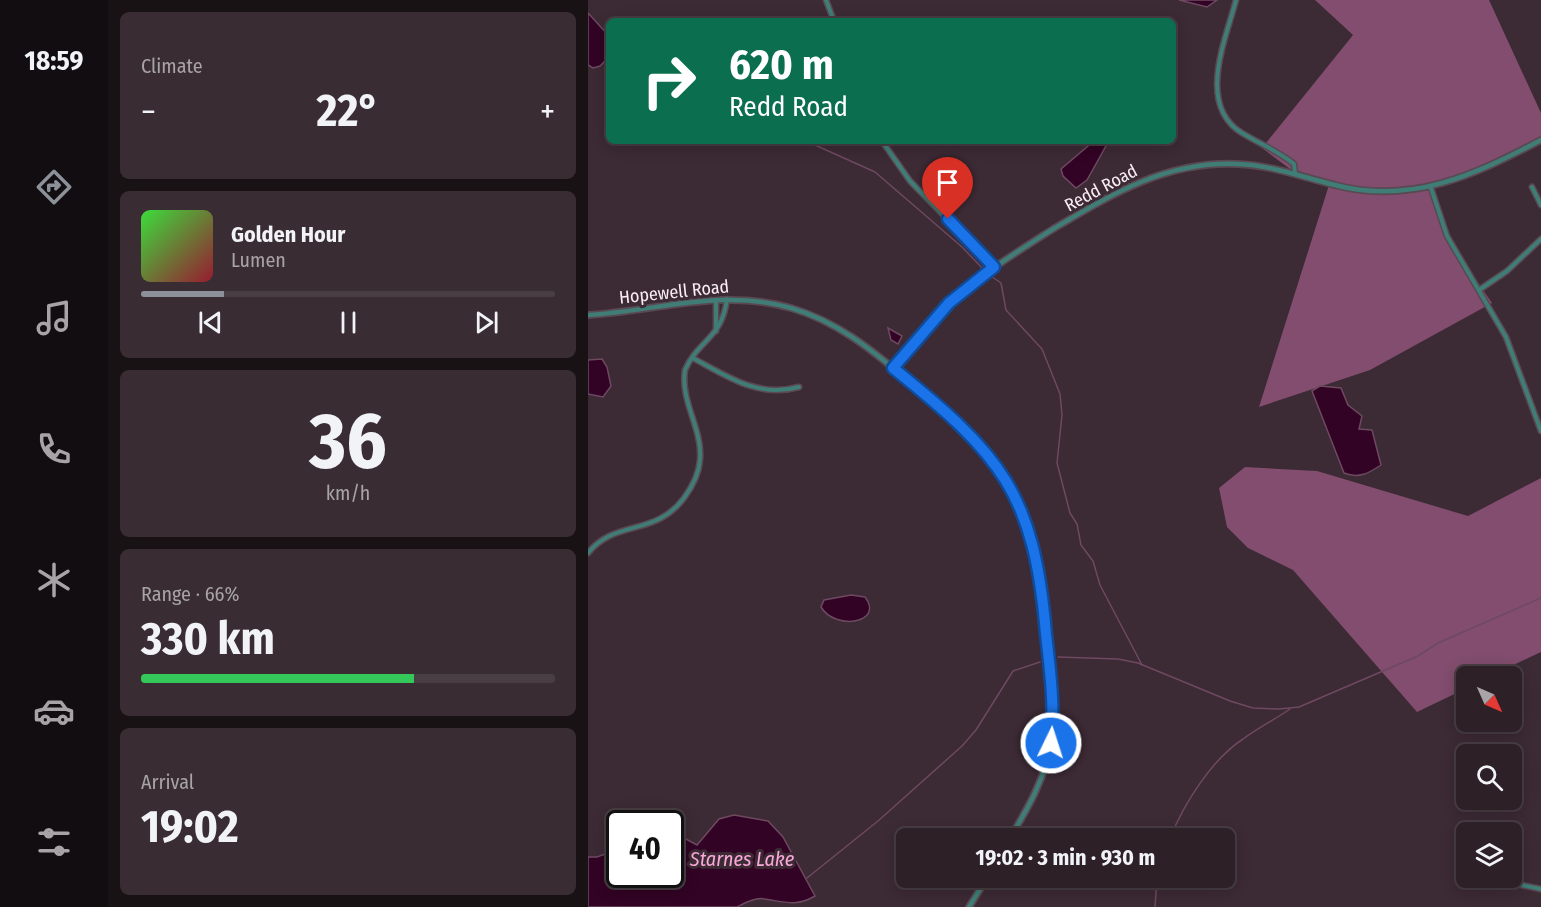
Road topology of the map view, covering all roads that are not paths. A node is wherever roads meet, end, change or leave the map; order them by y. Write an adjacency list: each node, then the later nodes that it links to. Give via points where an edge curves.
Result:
1 (826, 0): 3 (street)
2 (1236, 0): 6 (street, via 1217,78 1221,105 1236,128 1294,164)
3 (833, 18)
4 (1541, 140): 8 (street, Redd Road, via 1472,174)
5 (884, 144): 11 (street, via 910,181)
6 (1295, 173): 8 (street, Redd Road, via 1363,191); 11 (street, Redd Road, via 1219,164 1159,173 1110,196)
7 (1532, 187): 9 (street)
8 (1431, 188): 12 (street, via 1447,236)
9 (1541, 205)
10 (1541, 239): 12 (street, via 1507,271)
11 (994, 267): 18 (street, Redd Road, via 949,303)
12 (1479, 290): 20 (street, via 1506,337)
13 (716, 298): 14 (street, Hopewell Road); 15 (street, Hopewell Road); 16 (street)
14 (727, 298): 16 (street, via 724,318); 18 (street, Hopewell Road, via 772,304 815,317 844,332)
15 (588, 315)
16 (716, 332): 17 (street)
17 (693, 358): 19 (street, via 751,388); 21 (street, via 684,375 686,401 700,450 693,484 663,519 612,534)
18 (893, 368): 22 (street, Hopewell Road, via 954,418 995,462 1021,507 1036,553 1053,723 1039,786)
19 (799, 387)
20 (1541, 431)
21 (588, 553)
22 (1016, 828)
23 (1522, 886): 25 (street)
24 (981, 888): 26 (street)
25 (1541, 889)
26 (969, 907)

